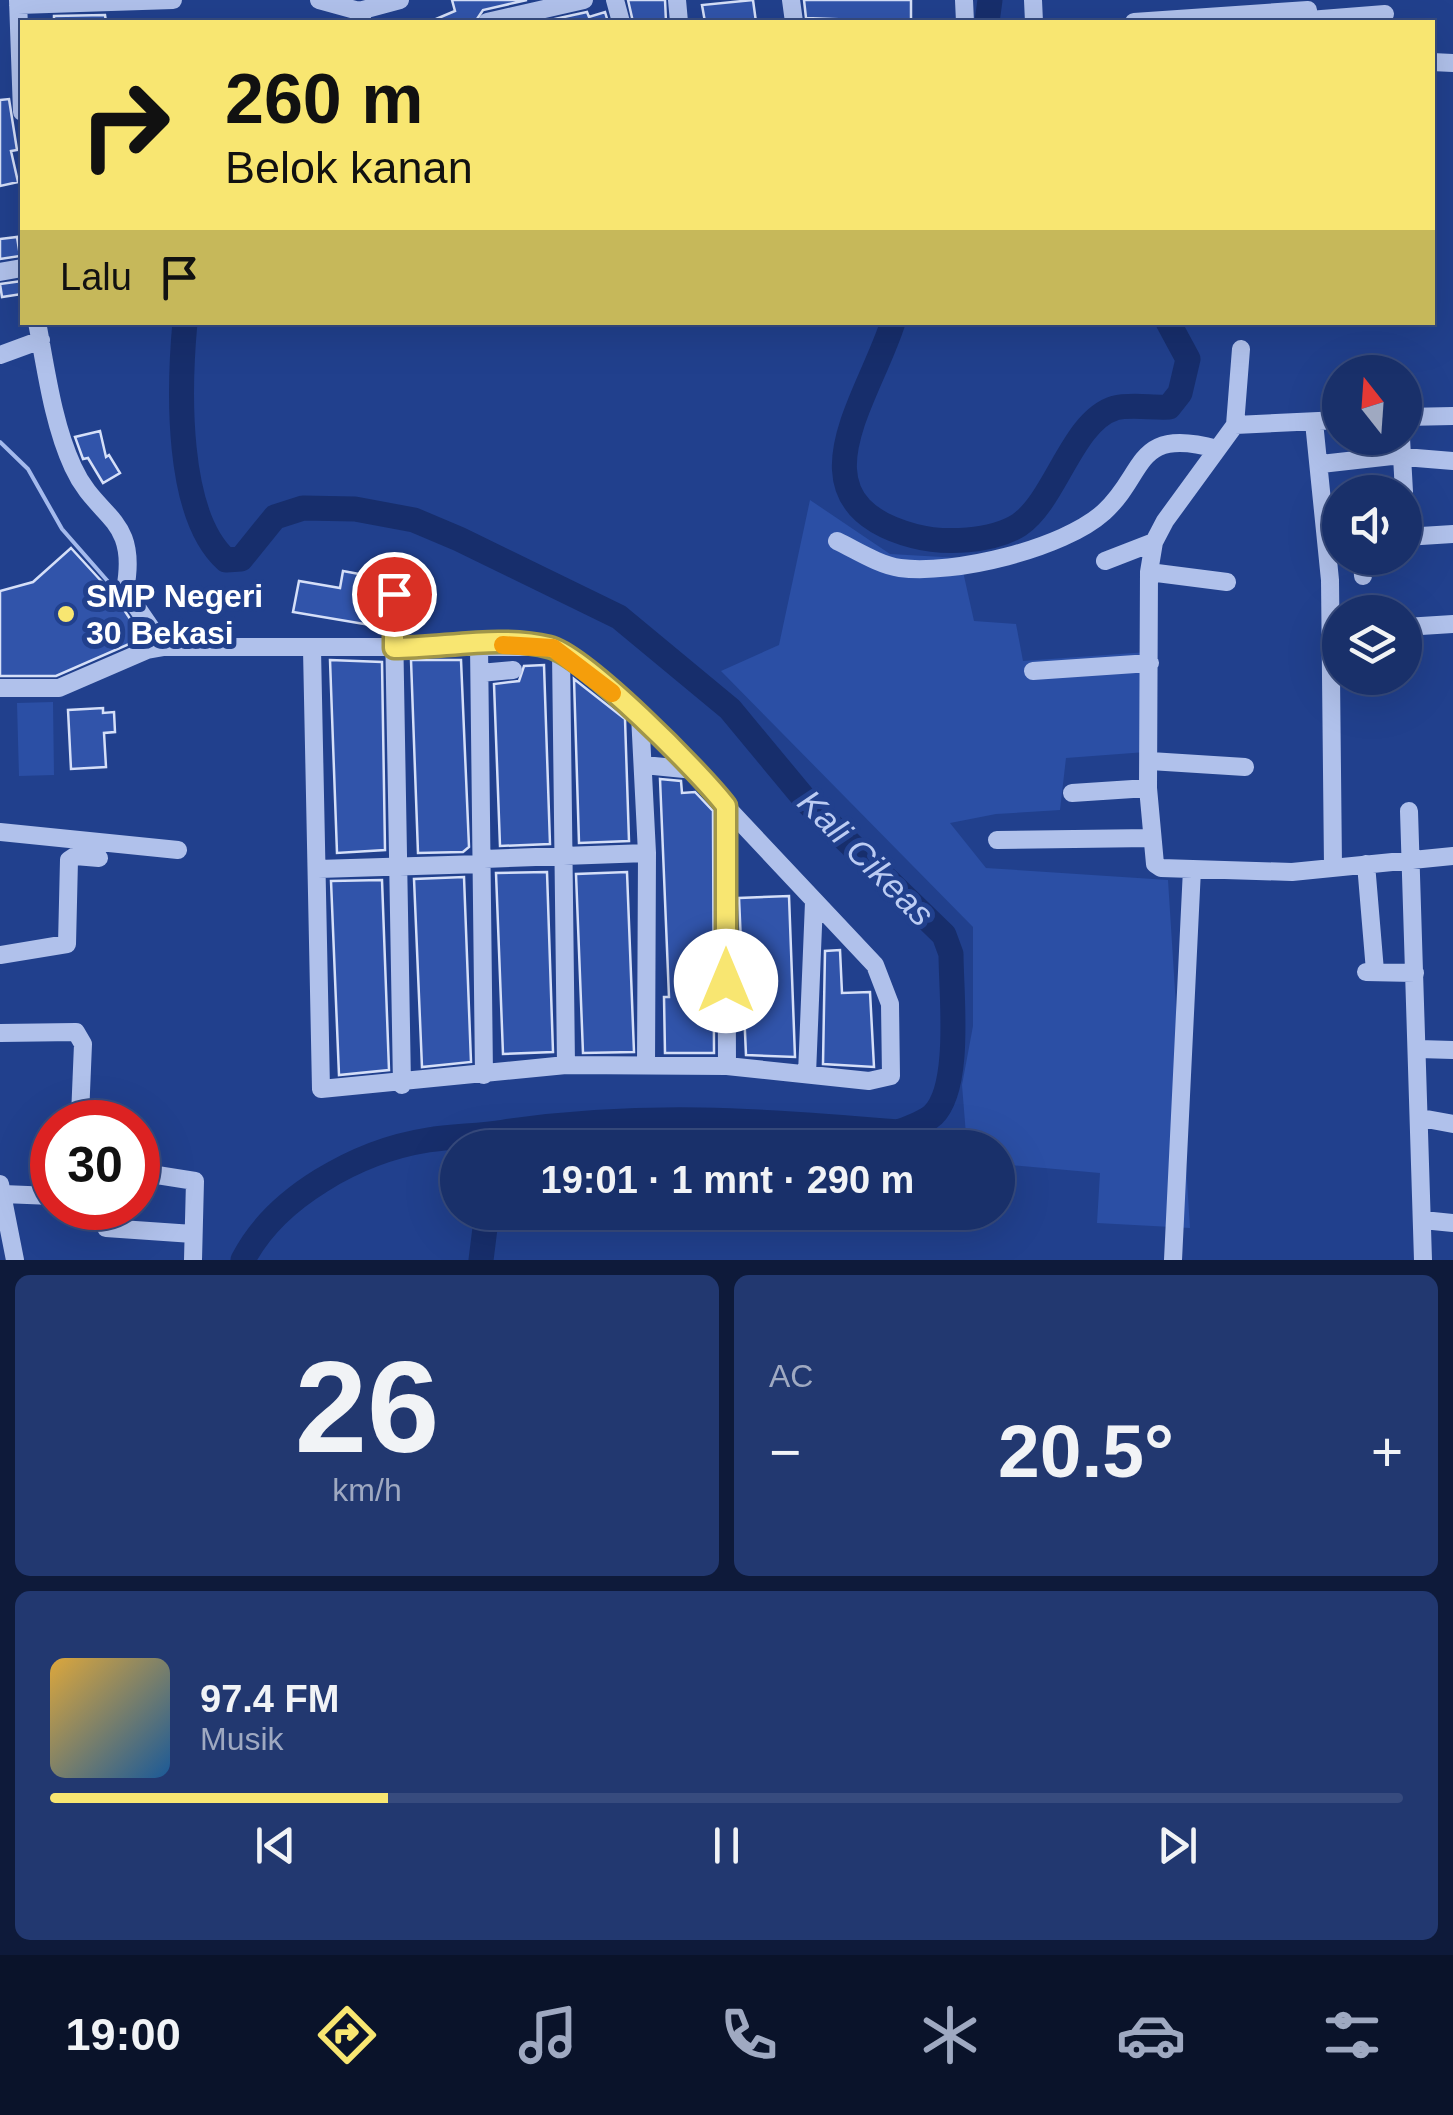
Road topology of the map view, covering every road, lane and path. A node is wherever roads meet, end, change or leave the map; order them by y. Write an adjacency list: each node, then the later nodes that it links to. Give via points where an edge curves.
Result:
1 (172, 0): 5 (street)
2 (319, 0): 11 (street)
3 (400, 0): 11 (street)
4 (584, 0): 10 (street)
5 (147, 2): 6 (street)
6 (18, 3): 14 (street)
7 (1236, 12): 8 (street); 13 (street)
8 (1308, 13): 9 (street)
9 (1384, 14)
10 (560, 15): 12 (street)
11 (361, 17)
12 (509, 20)
13 (1171, 20)
14 (20, 36)
15 (39, 331): 17 (street); 40 (street, via 74,469 122,533 130,560 126,590)
16 (1241, 348): 22 (street)
17 (0, 355)
18 (1453, 416): 19 (street)
19 (1422, 417)
20 (1322, 421): 21 (street)
21 (1314, 422): 22 (street); 36 (street)
22 (1235, 424): 23 (street)
23 (1217, 449): 30 (street, via 1185,442 1148,453 1103,513 1004,560 902,568); 31 (street)
24 (1422, 453): 26 (street)
25 (1363, 455): 27 (street)
26 (1453, 461)
27 (1321, 464)
28 (1453, 534): 29 (street)
29 (1422, 535)
30 (837, 541)
31 (1154, 542): 32 (street); 34 (street)
32 (1105, 561)
33 (393, 568): 41 (street)
34 (1149, 572): 35 (street); 44 (street)
35 (1226, 582)
36 (1332, 595)
37 (1453, 624): 38 (street)
38 (1422, 626)
39 (479, 645): 41 (street); 43 (street); 47 (street)
40 (164, 648): 42 (street); 48 (street, via 59,688)
41 (394, 648): 42 (street); 70 (street)
42 (312, 649): 72 (street)
43 (561, 652): 50 (street); 64 (street)
44 (1150, 663): 46 (street); 51 (street)
45 (513, 670): 47 (street)
46 (1033, 671)
47 (480, 673): 67 (street)
48 (0, 688)
49 (1335, 695): 71 (street)
50 (640, 715): 52 (street); 54 (street)
51 (1150, 761): 53 (street); 55 (street)
52 (644, 766): 54 (street); 63 (street)
53 (1245, 767)
54 (694, 770): 57 (street)
55 (1148, 788): 56 (street); 60 (street)
56 (1072, 794)
57 (726, 806): 74 (street); 82 (street)
58 (1409, 811): 68 (street)
59 (0, 832): 62 (street)
60 (1151, 838): 61 (street); 73 (street, via 1156,866)
61 (996, 840)
62 (178, 850)
63 (647, 852): 64 (street); 81 (street)
64 (563, 854): 67 (street); 80 (street)
65 (1453, 856): 68 (street)
66 (99, 858): 75 (street, via 69,860 67,944)
67 (484, 859): 70 (street); 84 (street)
68 (1407, 860): 69 (street); 76 (street)
69 (1366, 864): 71 (street); 76 (street, via 1369,972)
70 (399, 866): 72 (street); 85 (street)
71 (1333, 867): 73 (street)
72 (318, 869): 85 (street, via 319,1086)
73 (1192, 869): 98 (street)
74 (814, 902): 83 (street); 83 (street, via 883,979 893,1070 886,1079 869,1081)
75 (0, 955)
76 (1415, 974): 78 (street)
77 (0, 1033): 86 (street, via 76,1032 83,1044)
78 (1419, 1050): 79 (street); 87 (street)
79 (1453, 1050)
80 (566, 1065): 81 (street); 84 (street)
81 (646, 1065): 82 (street)
82 (727, 1066): 83 (street)
83 (807, 1074)
84 (484, 1075): 85 (street)
85 (402, 1085)
86 (81, 1100)
87 (1421, 1118): 88 (street); 92 (street)
88 (1453, 1124)
89 (160, 1175): 95 (street, via 195,1181)
90 (1, 1189): 91 (street); 96 (street)
91 (30, 1193)
92 (1423, 1220): 93 (street); 99 (street)
93 (1453, 1224)
94 (135, 1230): 95 (street)
95 (193, 1234): 97 (street)
96 (15, 1260)
97 (193, 1260)
98 (1174, 1260)
99 (1423, 1260)

